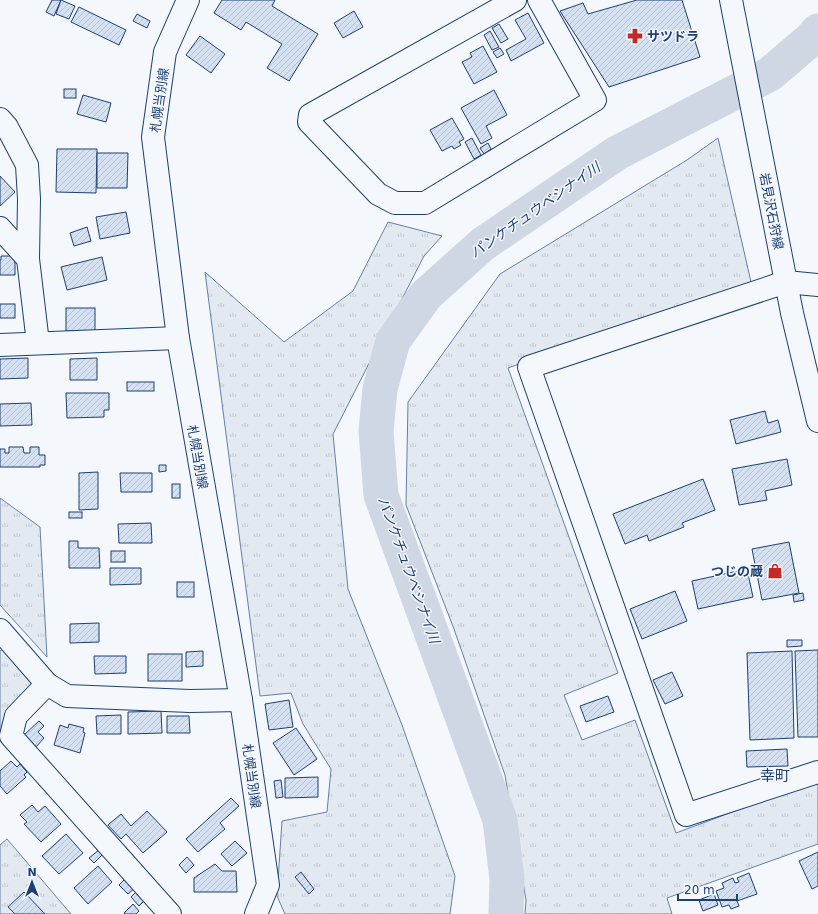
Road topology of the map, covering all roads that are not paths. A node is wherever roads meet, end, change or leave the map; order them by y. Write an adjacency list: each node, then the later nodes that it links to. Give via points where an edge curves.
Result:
1 (188, 0): 10 (street, 札幌当別線, via 165,52 153,137)
2 (515, 0): 3 (street, via 310,114 308,122 378,194 395,203 425,204 595,100)
3 (539, 0)
4 (731, 0): 8 (street, 岩見沢石狩線)
5 (0, 119): 7 (street, via 27,165)
6 (0, 228): 7 (street)
7 (28, 259): 11 (street)
8 (786, 282): 9 (street); 13 (street, 岩見沢石狩線); 17 (street, via 529,367 686,815)
9 (818, 285)
10 (178, 338): 11 (street); 16 (street, 札幌当別線)
11 (38, 343): 12 (street)
12 (0, 345)
13 (818, 421)
14 (0, 630): 15 (street)
15 (47, 684): 16 (street, via 67,696 190,701); 18 (street, via 16,716 11,736)
16 (241, 700): 19 (street, 札幌当別線, via 268,885)
17 (818, 772)
18 (170, 914)
19 (256, 914)

